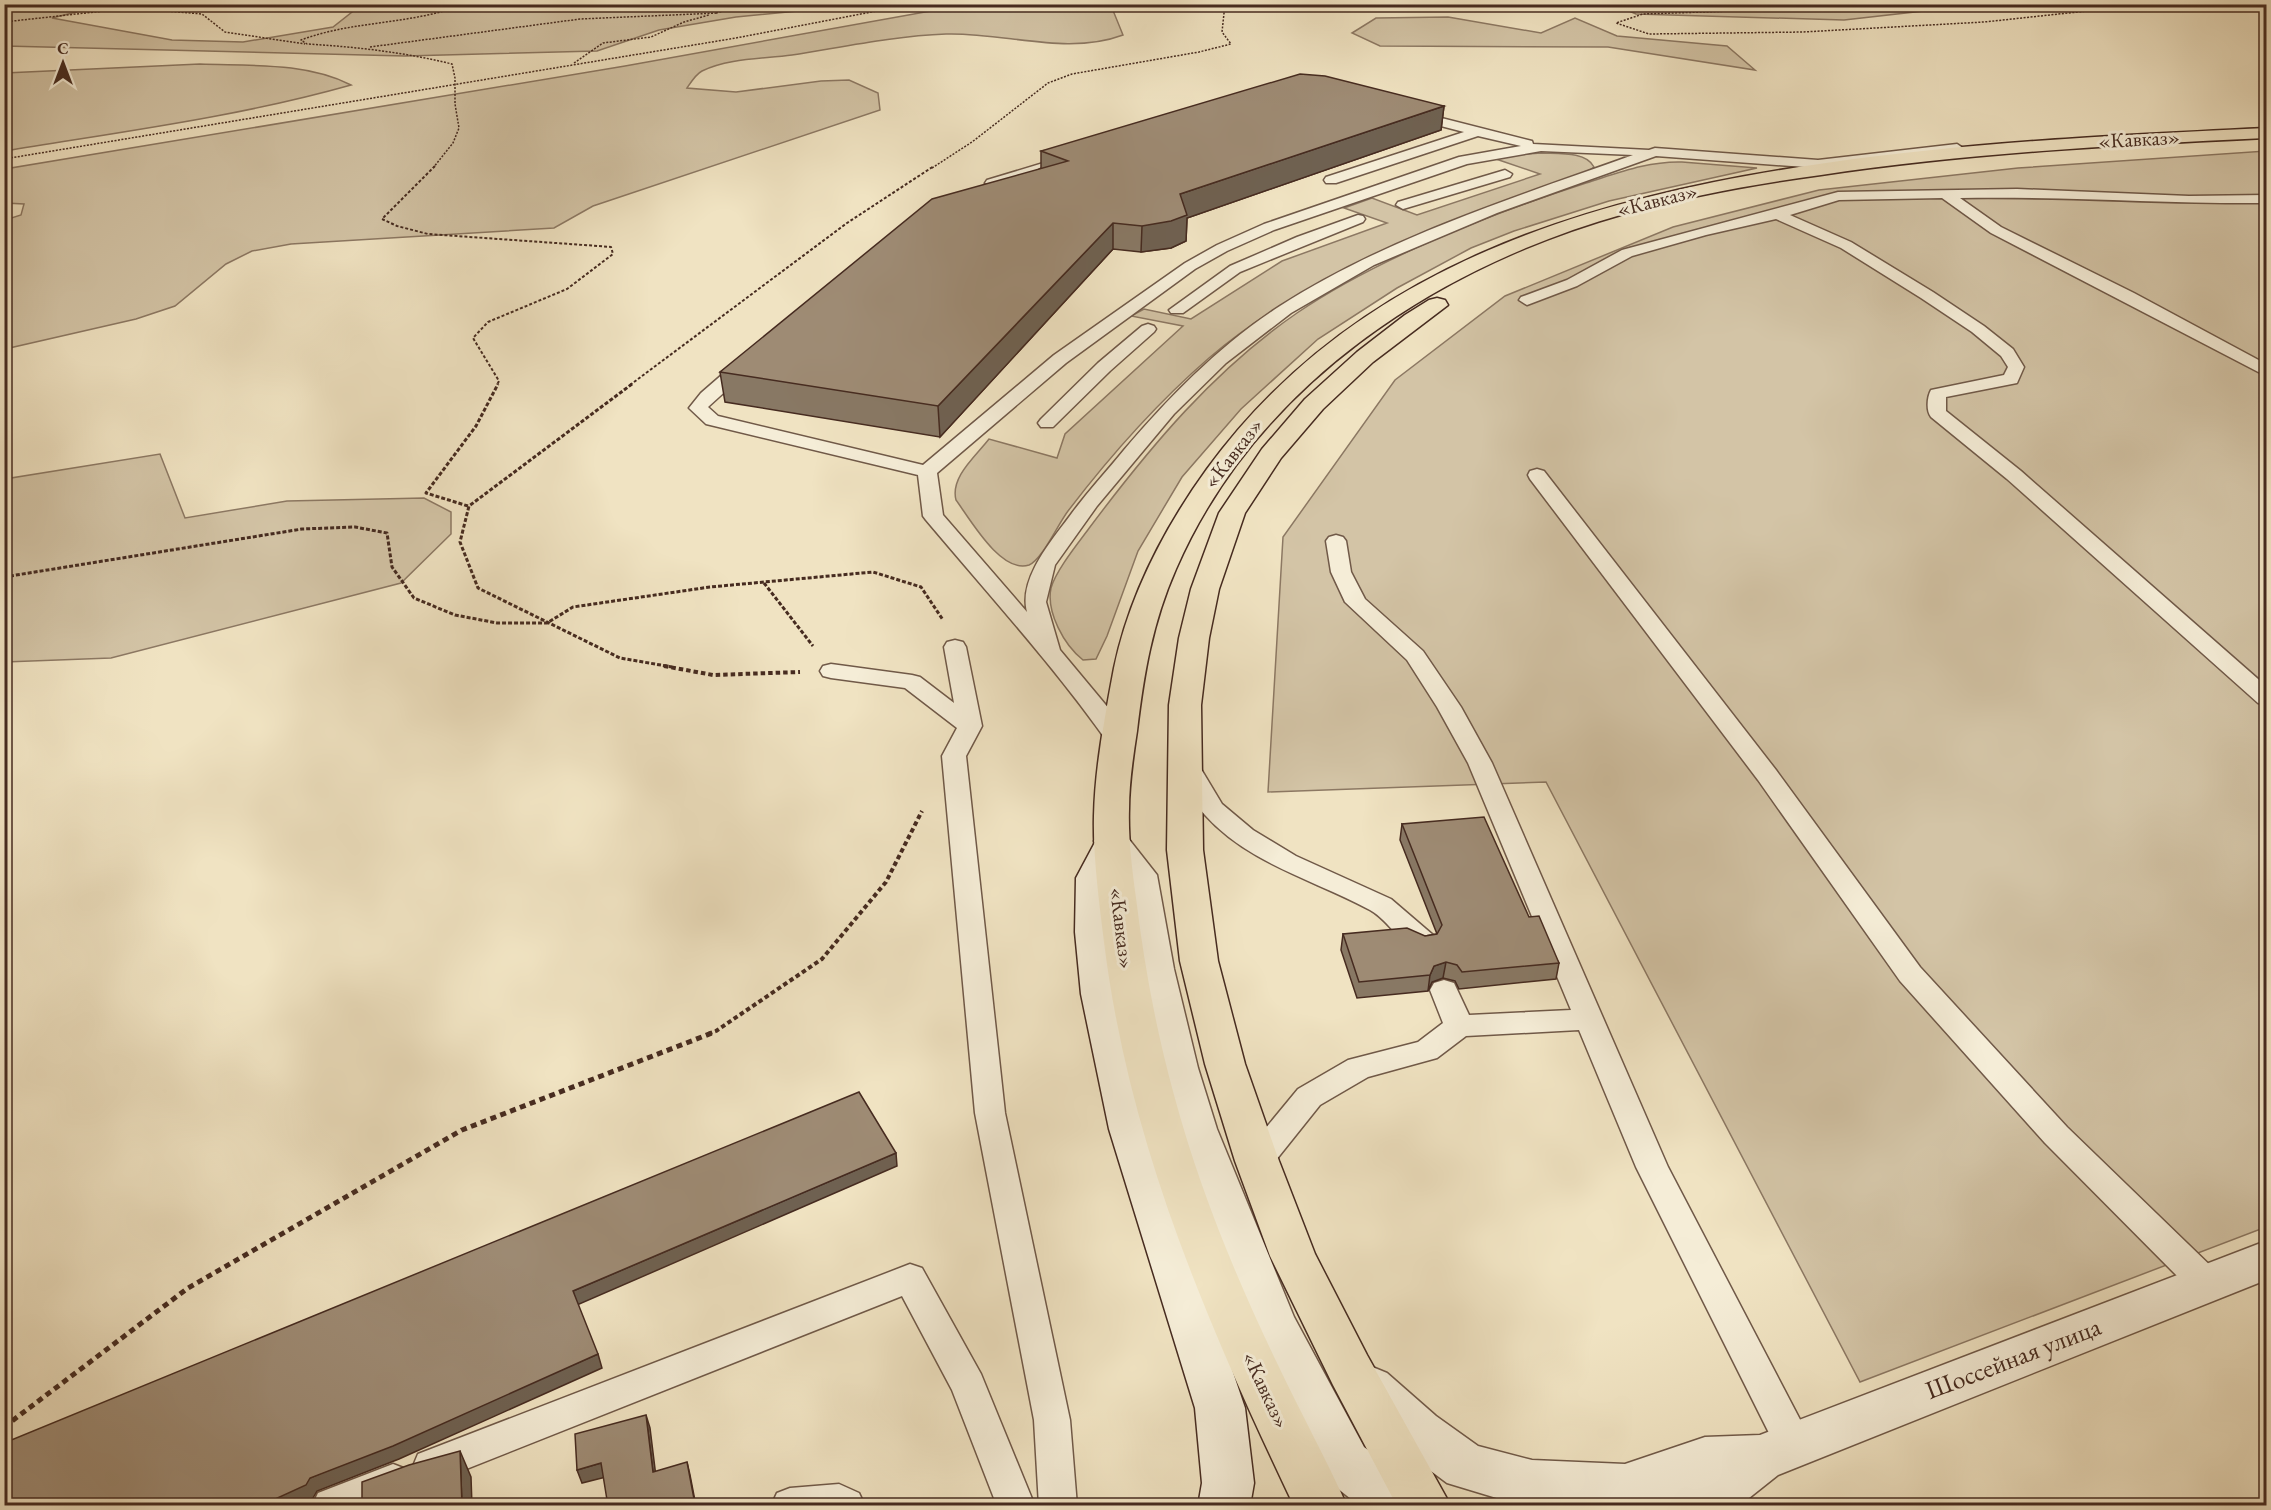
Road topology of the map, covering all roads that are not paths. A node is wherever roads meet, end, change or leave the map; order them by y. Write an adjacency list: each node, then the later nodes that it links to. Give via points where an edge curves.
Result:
1 (1400, 112): 2 (lane)
2 (1477, 132): 6 (lane); 11 (lane)
3 (2266, 133): 5 (main road, «Кавказ»)
4 (2266, 141): 38 (main road, «Кавказ», via 1931,163 1793,182 1643,217 1531,258 1466,288 1413,320 1314,404 1271,454 1232,513 1205,589 1194,638 1185,705)
5 (2061, 143): 7 (lane, via 1952,148 1818,164); 37 (main road, «Кавказ», via 1897,158 1690,191 1558,229 1437,281 1386,311 1281,395 1232,449 1189,511 1155,582 1132,651)
6 (1541, 147): 7 (lane); 10 (lane, via 1464,160)
7 (1655, 152): 33 (lane, via 1492,210 1369,262 1285,310 1220,358 1167,410 1090,502 1045,565 1035,602)
8 (1090, 153): 12 (lane)
9 (1505, 174): 13 (lane)
10 (1415, 176): 13 (lane); 19 (lane)
11 (1331, 180)
12 (976, 188)
13 (1454, 190): 16 (lane)
14 (1945, 194): 15 (lane); 17 (lane, via 1838,196); 27 (lane, via 1996,230)
15 (2266, 199)
16 (1403, 205)
17 (1777, 214): 21 (lane, via 1627,253 1572,283); 35 (lane, via 1846,245 1978,329 2007,353 2016,368 2011,379 1937,394 1937,413 2014,475)
18 (1358, 219): 20 (lane)
19 (1269, 227): 20 (lane); 25 (lane, via 1190,266)
20 (1302, 240): 22 (lane, via 1235,269)
21 (1527, 300)
22 (1177, 310)
23 (1148, 329): 26 (lane)
24 (760, 352): 29 (lane, via 698,408 712,420)
25 (1060, 359): 26 (lane); 29 (lane)
26 (1104, 367): 28 (lane)
27 (2266, 371)
28 (1047, 423)
29 (927, 472): 33 (lane, via 933,516)
30 (1538, 475): 46 (lane, via 1767,775 1910,974 2056,1135)
31 (1336, 541): 42 (lane, via 1341,572 1356,602 1415,656 1480,763)
32 (955, 647): 36 (lane)
33 (1049, 651): 37 (lane)
34 (831, 671): 36 (lane, via 912,682)
35 (2266, 698)
36 (970, 726): 54 (lane, via 954,756 990,1113 1052,1420)
37 (1119, 742): 39 (main road, «Кавказ»)
38 (1184, 761): 40 (lane, via 1213,809 1244,836 1287,862 1382,905); 44 (main road, «Кавказ», via 1185,850 1198,961 1225,1064)
39 (1112, 841): 55 (street, via 1094,878 1094,932 1101,994 1130,1129 1220,1408 1228,1483); 56 (main road, «Кавказ», via 1124,955 1145,1060 1173,1164 1216,1281); 57 (street, via 1138,875 1155,969 1196,1130 1273,1323 1346,1464)
40 (1423, 942)
41 (1444, 990): 43 (lane)
42 (1588, 1019): 43 (lane); 48 (lane)
43 (1459, 1026): 44 (lane, via 1427,1050 1359,1068 1309,1097)
44 (1257, 1161): 47 (main road, «Кавказ», via 1293,1256)
45 (2266, 1260): 46 (street, Шоссейная улица)
46 (2206, 1283): 48 (street, Шоссейная улица)
47 (1350, 1370): 49 (street, via 1418,1432 1465,1466 1532,1484); 58 (main road, «Кавказ»)
48 (1777, 1451): 49 (street, via 1705,1460); 60 (street, via 1722,1488)
49 (1625, 1488): 59 (street)
50 (332, 1506): 53 (lane, via 910,1278 968,1385)
51 (790, 1506): 52 (lane, via 839,1502)
52 (846, 1506)
53 (1016, 1506)
54 (1058, 1506)
55 (1224, 1506)
56 (1321, 1506)
57 (1408, 1506)
58 (1425, 1506)
59 (1575, 1506)
60 (1677, 1506)

